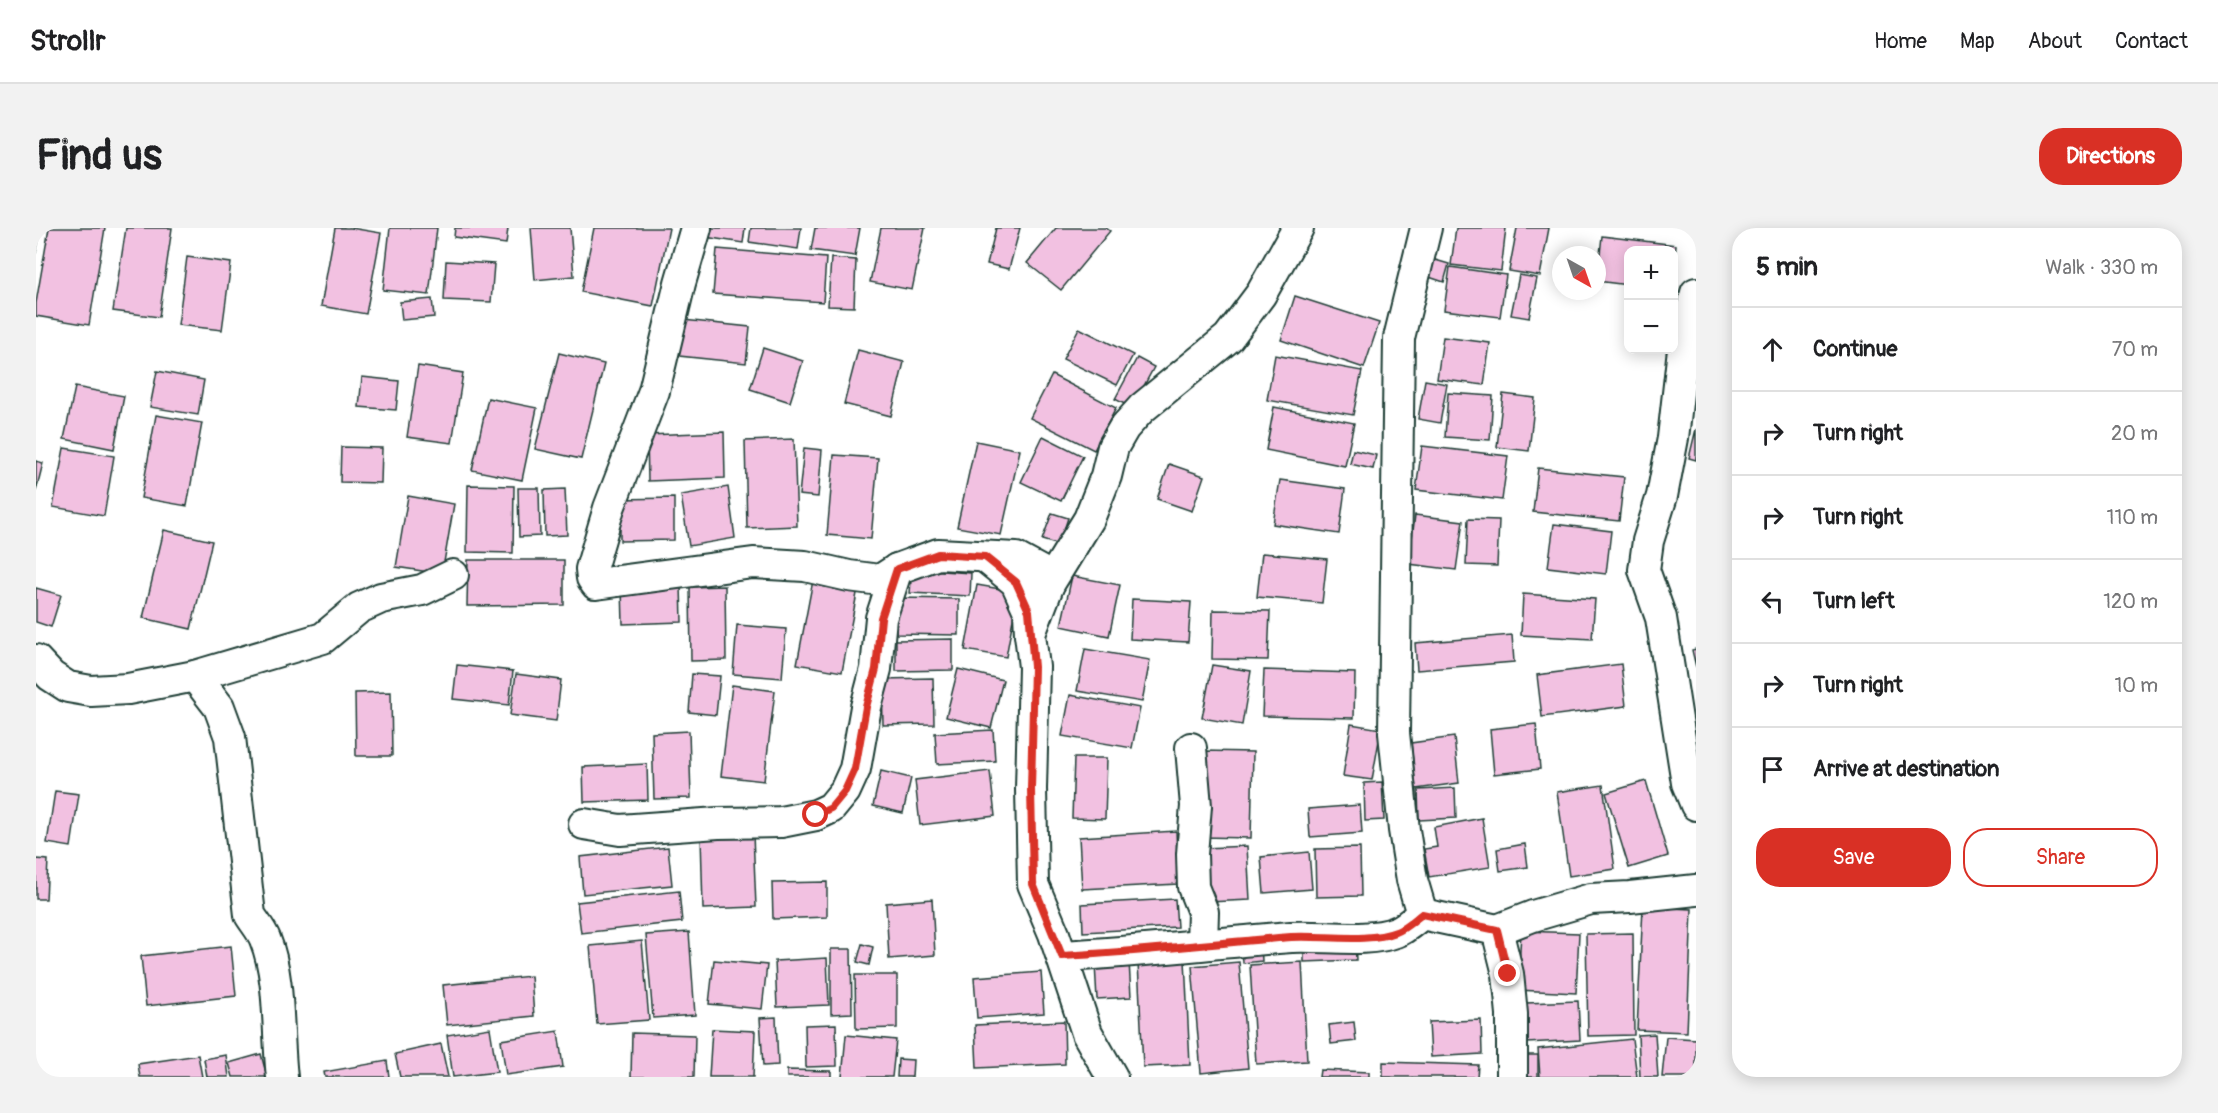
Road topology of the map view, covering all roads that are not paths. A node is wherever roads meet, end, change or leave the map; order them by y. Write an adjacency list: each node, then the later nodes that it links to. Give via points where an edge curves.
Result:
1 (696, 228): 6 (street, via 654,391 609,508 591,569 592,578 596,584 753,563 805,566 880,580)
2 (1298, 228): 8 (street, via 1261,294 1228,338 1142,408 1124,428 1113,447 1089,519)
3 (1426, 228): 16 (street, via 1399,338 1394,733 1412,880)
4 (1696, 293): 13 (street, via 1684,340 1662,496 1644,570 1662,618 1687,783)
5 (985, 557): 6 (street, via 938,554); 8 (street, via 1016,558 1040,572); 9 (street, via 1016,582 1029,611)
6 (897, 569): 14 (street, via 881,618 876,669 855,769 845,791 831,808 781,822 620,830)
7 (453, 575): 11 (street, via 422,590 381,598 359,608 323,638)
8 (1049, 584): 9 (street)
9 (1030, 634): 19 (street, via 1034,667 1033,884)
10 (36, 660): 11 (street, via 68,687 91,691 128,689)
11 (195, 676): 20 (street, via 219,707 230,737 250,915 265,939 277,987)
12 (1191, 748): 18 (street, via 1196,806 1193,887 1203,912)
13 (1696, 805)
14 (584, 824)
15 (1696, 890): 17 (street, via 1591,899)
16 (1422, 914): 17 (street); 18 (street, via 1396,932 1372,936)
17 (1497, 930): 22 (street, via 1508,974)
18 (1202, 944): 19 (street)
19 (1062, 956): 21 (street, via 1087,1033)
20 (282, 1077)
21 (1112, 1077)
22 (1512, 1077)

